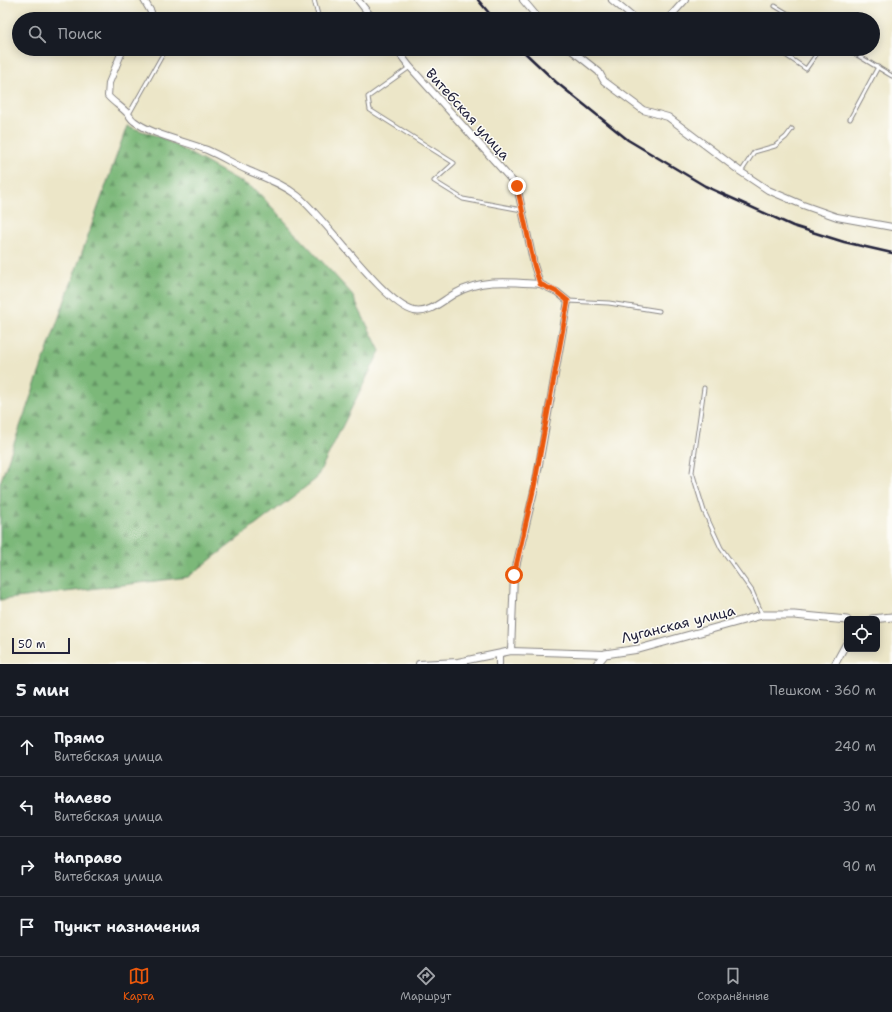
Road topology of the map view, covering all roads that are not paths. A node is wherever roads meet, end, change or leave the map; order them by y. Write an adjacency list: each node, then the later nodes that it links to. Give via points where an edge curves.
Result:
1 (144, 0): 8 (street)
2 (314, 0): 9 (lane)
3 (358, 0): 10 (street)
4 (523, 0): 11 (street)
5 (612, 0): 12 (street)
6 (685, 0): 13 (street)
7 (775, 6): 14 (lane)
8 (151, 12)
9 (317, 12)
10 (367, 12)
11 (533, 12)
12 (627, 12)
13 (674, 12)
14 (785, 12)
15 (120, 56): 25 (street, via 109,83 108,96)
16 (162, 56): 25 (lane)
17 (401, 56): 22 (street, Витебская улица)
18 (579, 56): 28 (street, via 599,72 604,81 643,110 668,117)
19 (787, 56): 20 (lane, via 806,69)
20 (815, 56)
21 (859, 56): 23 (lane)
22 (410, 67): 29 (street, Витебская улица, via 517,186); 29 (lane, via 368,98 370,110 454,163 434,181 463,199)
23 (878, 67): 24 (lane); 26 (lane)
24 (892, 76)
25 (129, 114): 31 (street, via 142,126 207,150 279,183 298,196 386,292 400,304 414,310 427,310 476,284)
26 (850, 120)
27 (792, 129): 28 (lane, via 775,146 754,152)
28 (741, 172): 30 (street, via 768,190 803,205 837,217)
29 (523, 210): 31 (street, Витебская улица)
30 (892, 227)
31 (540, 284): 32 (street)
32 (568, 301): 33 (lane, via 609,303); 40 (street, via 536,479 514,575)
33 (659, 312)
34 (704, 388): 35 (lane, via 692,472 704,510 721,548 752,592)
35 (762, 616): 38 (street, Луганская улица); 42 (street, Луганская улица, via 639,650)
36 (892, 617): 37 (street)
37 (880, 618)
38 (844, 620)
39 (844, 648): 46 (street)
40 (511, 651): 41 (street, Луганская улица); 42 (street, Луганская улица)
41 (499, 654): 43 (street, Луганская улица, via 458,662); 44 (street)
42 (605, 654): 45 (street)
43 (419, 664)
44 (499, 664)
45 (597, 664)
46 (835, 664)

